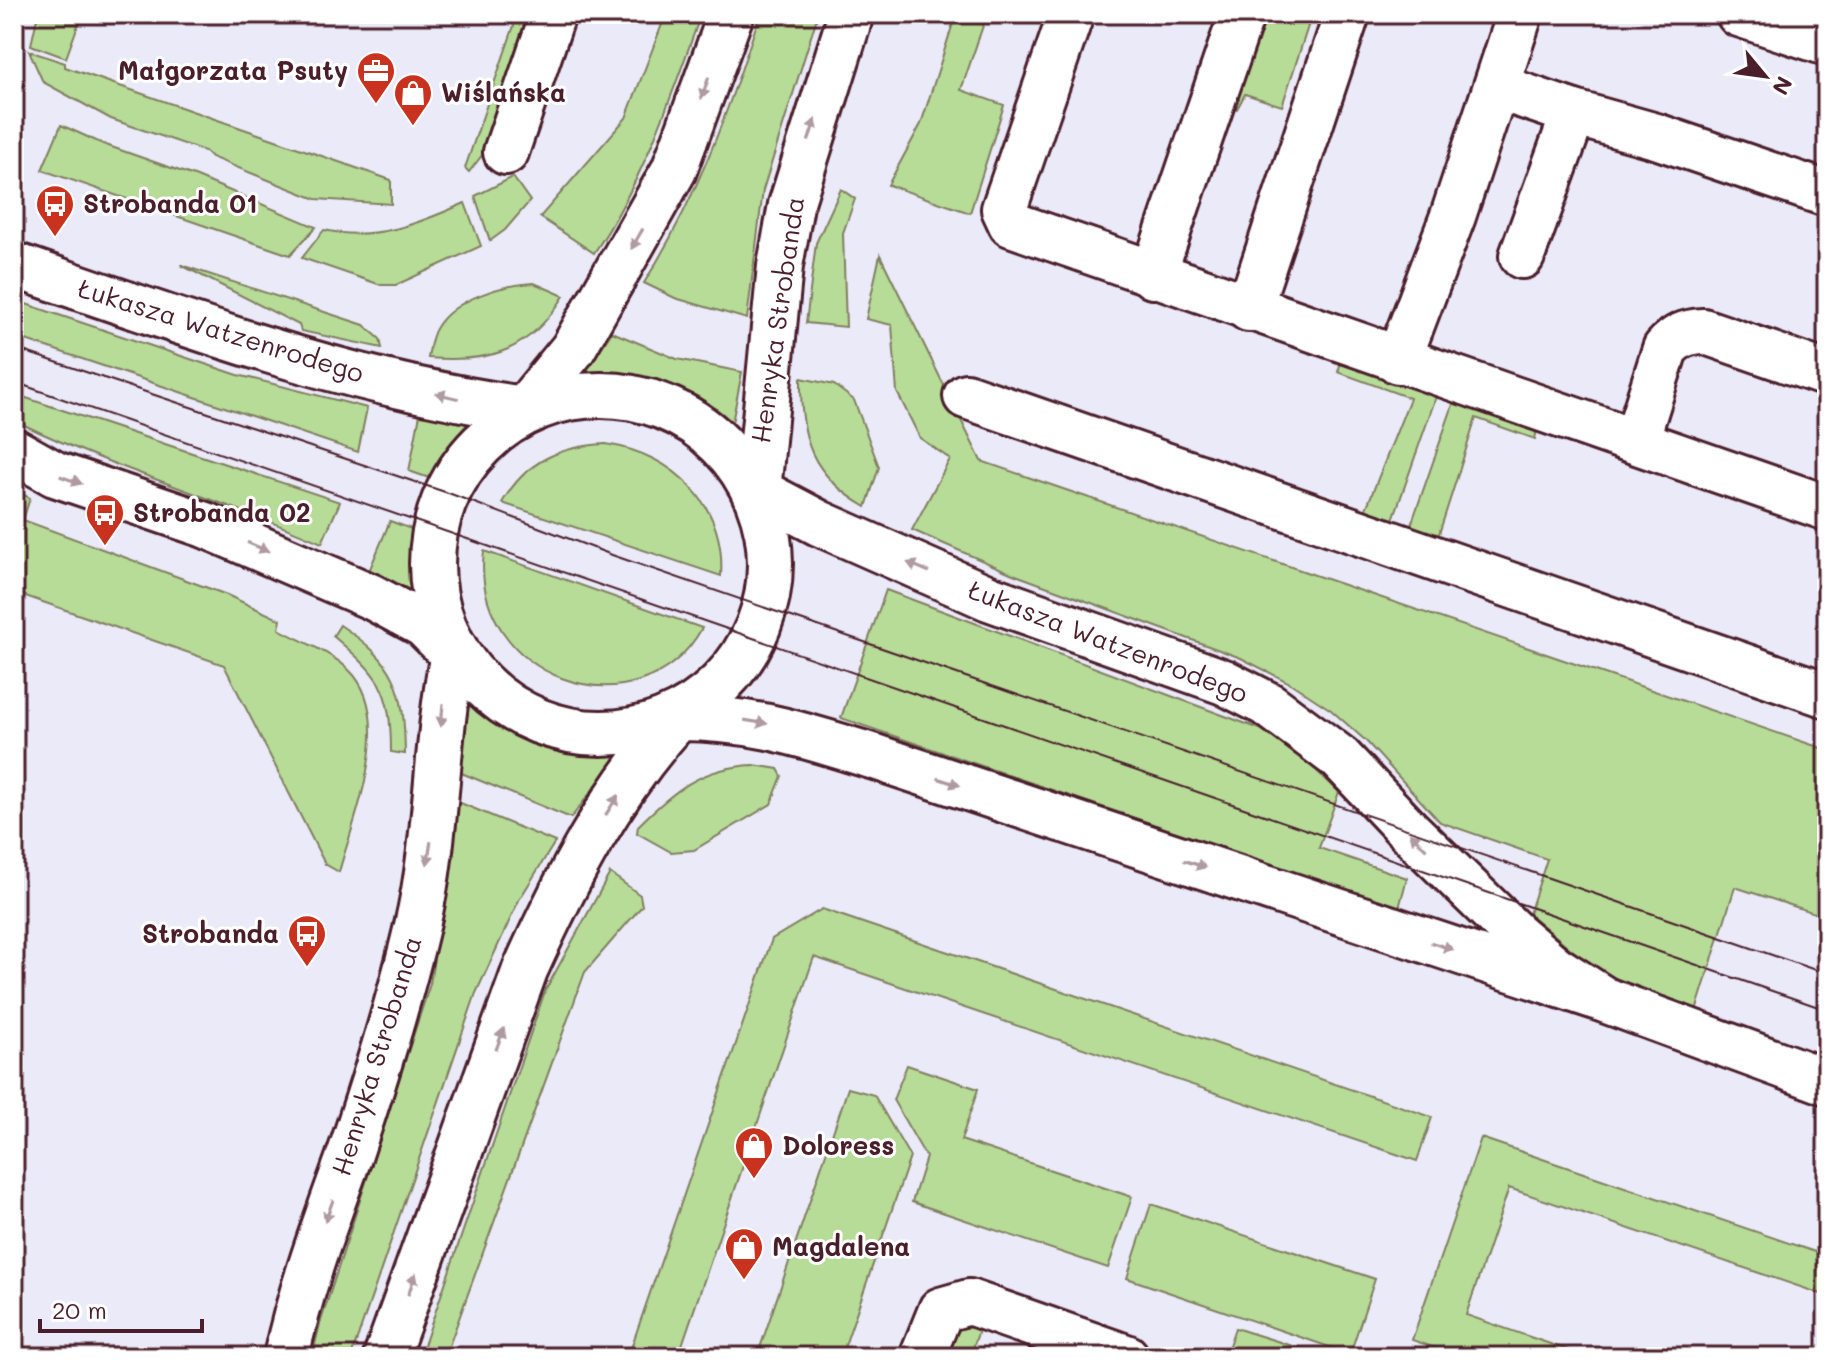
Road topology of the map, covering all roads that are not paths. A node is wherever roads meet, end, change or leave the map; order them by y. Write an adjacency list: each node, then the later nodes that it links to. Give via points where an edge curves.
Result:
1 (553, 14): 12 (street)
2 (731, 14): 21 (street, one-way to 21, via 667,184 573,349)
3 (851, 14): 24 (street, Henryka Strobanda, one-way to 3, via 791,205)
4 (1071, 14): 16 (street, via 1004,209 1006,218 1022,230)
5 (1242, 14): 16 (street)
6 (1347, 14): 17 (street)
7 (1520, 14): 10 (street)
8 (1739, 14): 9 (street)
9 (1827, 43)
10 (1497, 87): 11 (street); 18 (street)
11 (1574, 113): 13 (street); 14 (street)
12 (506, 152)
13 (1827, 194)
14 (1522, 256)
15 (14, 265): 21 (street, Łukasza Watzenrodego, one-way to 15, via 472,402 304,362)
16 (1153, 276): 17 (street)
17 (1249, 309): 18 (street)
18 (1398, 361): 22 (street)
19 (1827, 374): 22 (street, via 1691,331 1665,349)
20 (966, 396): 27 (street)
21 (524, 409): 24 (street, via 590,395 657,404 710,435); 26 (street, via 478,449 451,494 440,525 433,555 434,604)
22 (1636, 441): 25 (street)
23 (14, 451): 26 (street, one-way to 26, via 55,474 205,525 385,604 424,625)
24 (758, 491): 28 (street, via 770,554 757,623 718,686); 29 (street, Łukasza Watzenrodego, one-way to 24, via 1515,934 1348,765 1269,705 1224,682 989,598)
25 (1827, 508)
26 (453, 654): 28 (street, via 495,696 554,725 601,734); 31 (street, Henryka Strobanda, one-way to 31, via 418,923 392,1025 317,1246)
27 (1827, 695)
28 (678, 718): 29 (street, Łukasza Watzenrodego, one-way to 29, via 768,724); 32 (street, one-way to 28, via 525,970 551,912 621,791)
29 (1605, 1000): 30 (street, Łukasza Watzenrodego)
30 (1827, 1082)
31 (286, 1357)
32 (386, 1357)
33 (922, 1357): 34 (street, via 941,1310 969,1302)
34 (1126, 1357)

